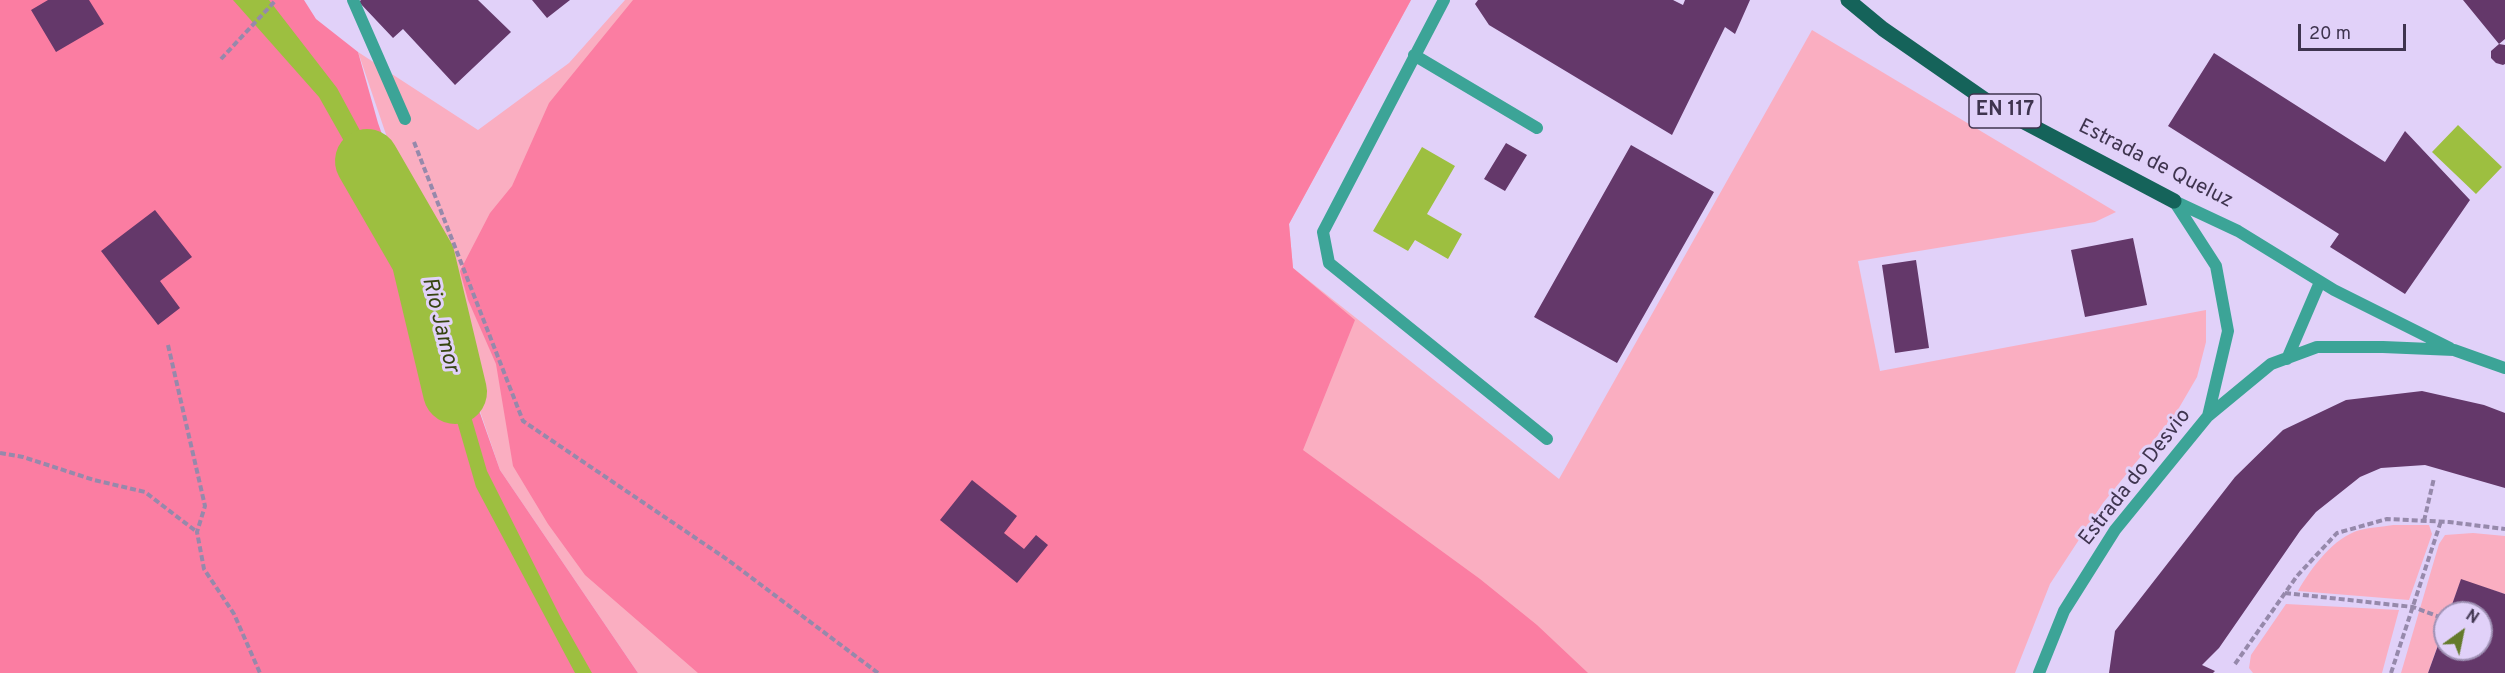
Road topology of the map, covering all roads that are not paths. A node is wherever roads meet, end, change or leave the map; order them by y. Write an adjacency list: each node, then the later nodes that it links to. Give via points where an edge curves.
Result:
1 (353, 0): 5 (street)
2 (1444, 0): 4 (street)
3 (1848, 0): 7 (main road, Estrada de Queluz / EN 117, via 1994,106)
4 (1414, 55): 6 (street); 13 (street, via 1323,232 1329,263)
5 (405, 118)
6 (1537, 128)
7 (2175, 201): 8 (street, Estrada de Queluz, via 2238,231); 12 (street, Estrada do Desvio, via 2216,266 2228,332)
8 (2320, 282): 9 (street, Estrada de Queluz); 10 (street)
9 (2454, 350): 10 (street, via 2318,347); 11 (street)
10 (2288, 359): 12 (street, via 2271,364)
11 (2505, 368)
12 (2208, 417): 14 (street, Estrada do Desvio, via 2115,530 2064,611)
13 (1547, 439)
14 (2039, 673)

